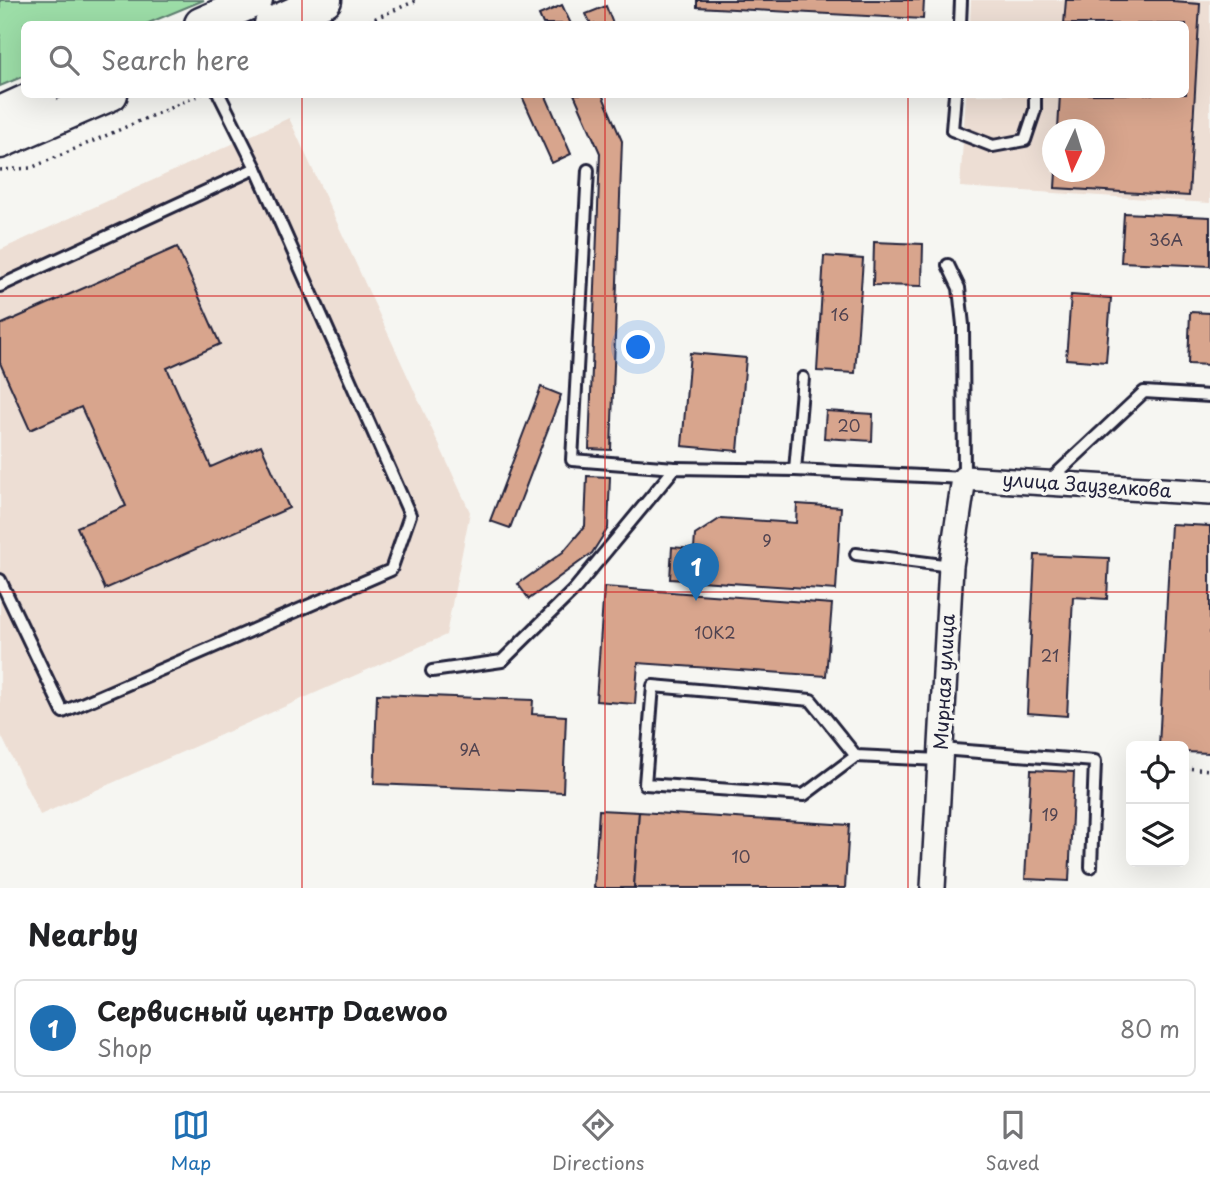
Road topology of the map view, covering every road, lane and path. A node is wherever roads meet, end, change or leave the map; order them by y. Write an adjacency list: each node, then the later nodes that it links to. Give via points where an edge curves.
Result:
1 (256, 0): 5 (main road)
2 (325, 0): 6 (main road)
3 (418, 0): 7 (path)
4 (961, 0): 8 (lane)
5 (208, 21)
6 (278, 21)
7 (369, 21)
8 (960, 21)
9 (34, 98): 15 (main road)
10 (102, 98): 16 (main road)
11 (193, 98): 18 (path, via 31,168)
12 (221, 98): 17 (lane)
13 (955, 98): 14 (lane, via 952,130 993,146 1025,140)
14 (1035, 98)
15 (0, 113)
16 (0, 142)
17 (256, 168): 21 (lane); 31 (lane, via 410,515 391,570 63,712)
18 (0, 170)
19 (588, 170): 24 (lane, via 572,460)
20 (948, 265): 26 (lane, via 959,288 962,325)
21 (0, 286)
22 (803, 378): 25 (lane)
23 (1210, 396): 27 (lane, via 1144,392)
24 (675, 468): 25 (lane); 32 (lane, via 574,590 502,661)
25 (795, 470): 26 (lane)
26 (964, 478): 27 (street, улица Заузелкова); 30 (street, Мирная улица)
27 (1048, 483): 28 (street, улица Заузелкова)
28 (1210, 493)
29 (856, 554): 30 (lane)
30 (951, 566): 33 (street, Мирная улица)
31 (0, 580)
32 (432, 671)
33 (941, 755): 34 (lane); 37 (lane, via 1095,761); 38 (street, Мирная улица)
34 (856, 756): 34 (lane, via 811,700 653,685 645,784 804,794)
35 (1189, 768): 36 (path)
36 (1210, 769)
37 (1091, 867)
38 (933, 888)

